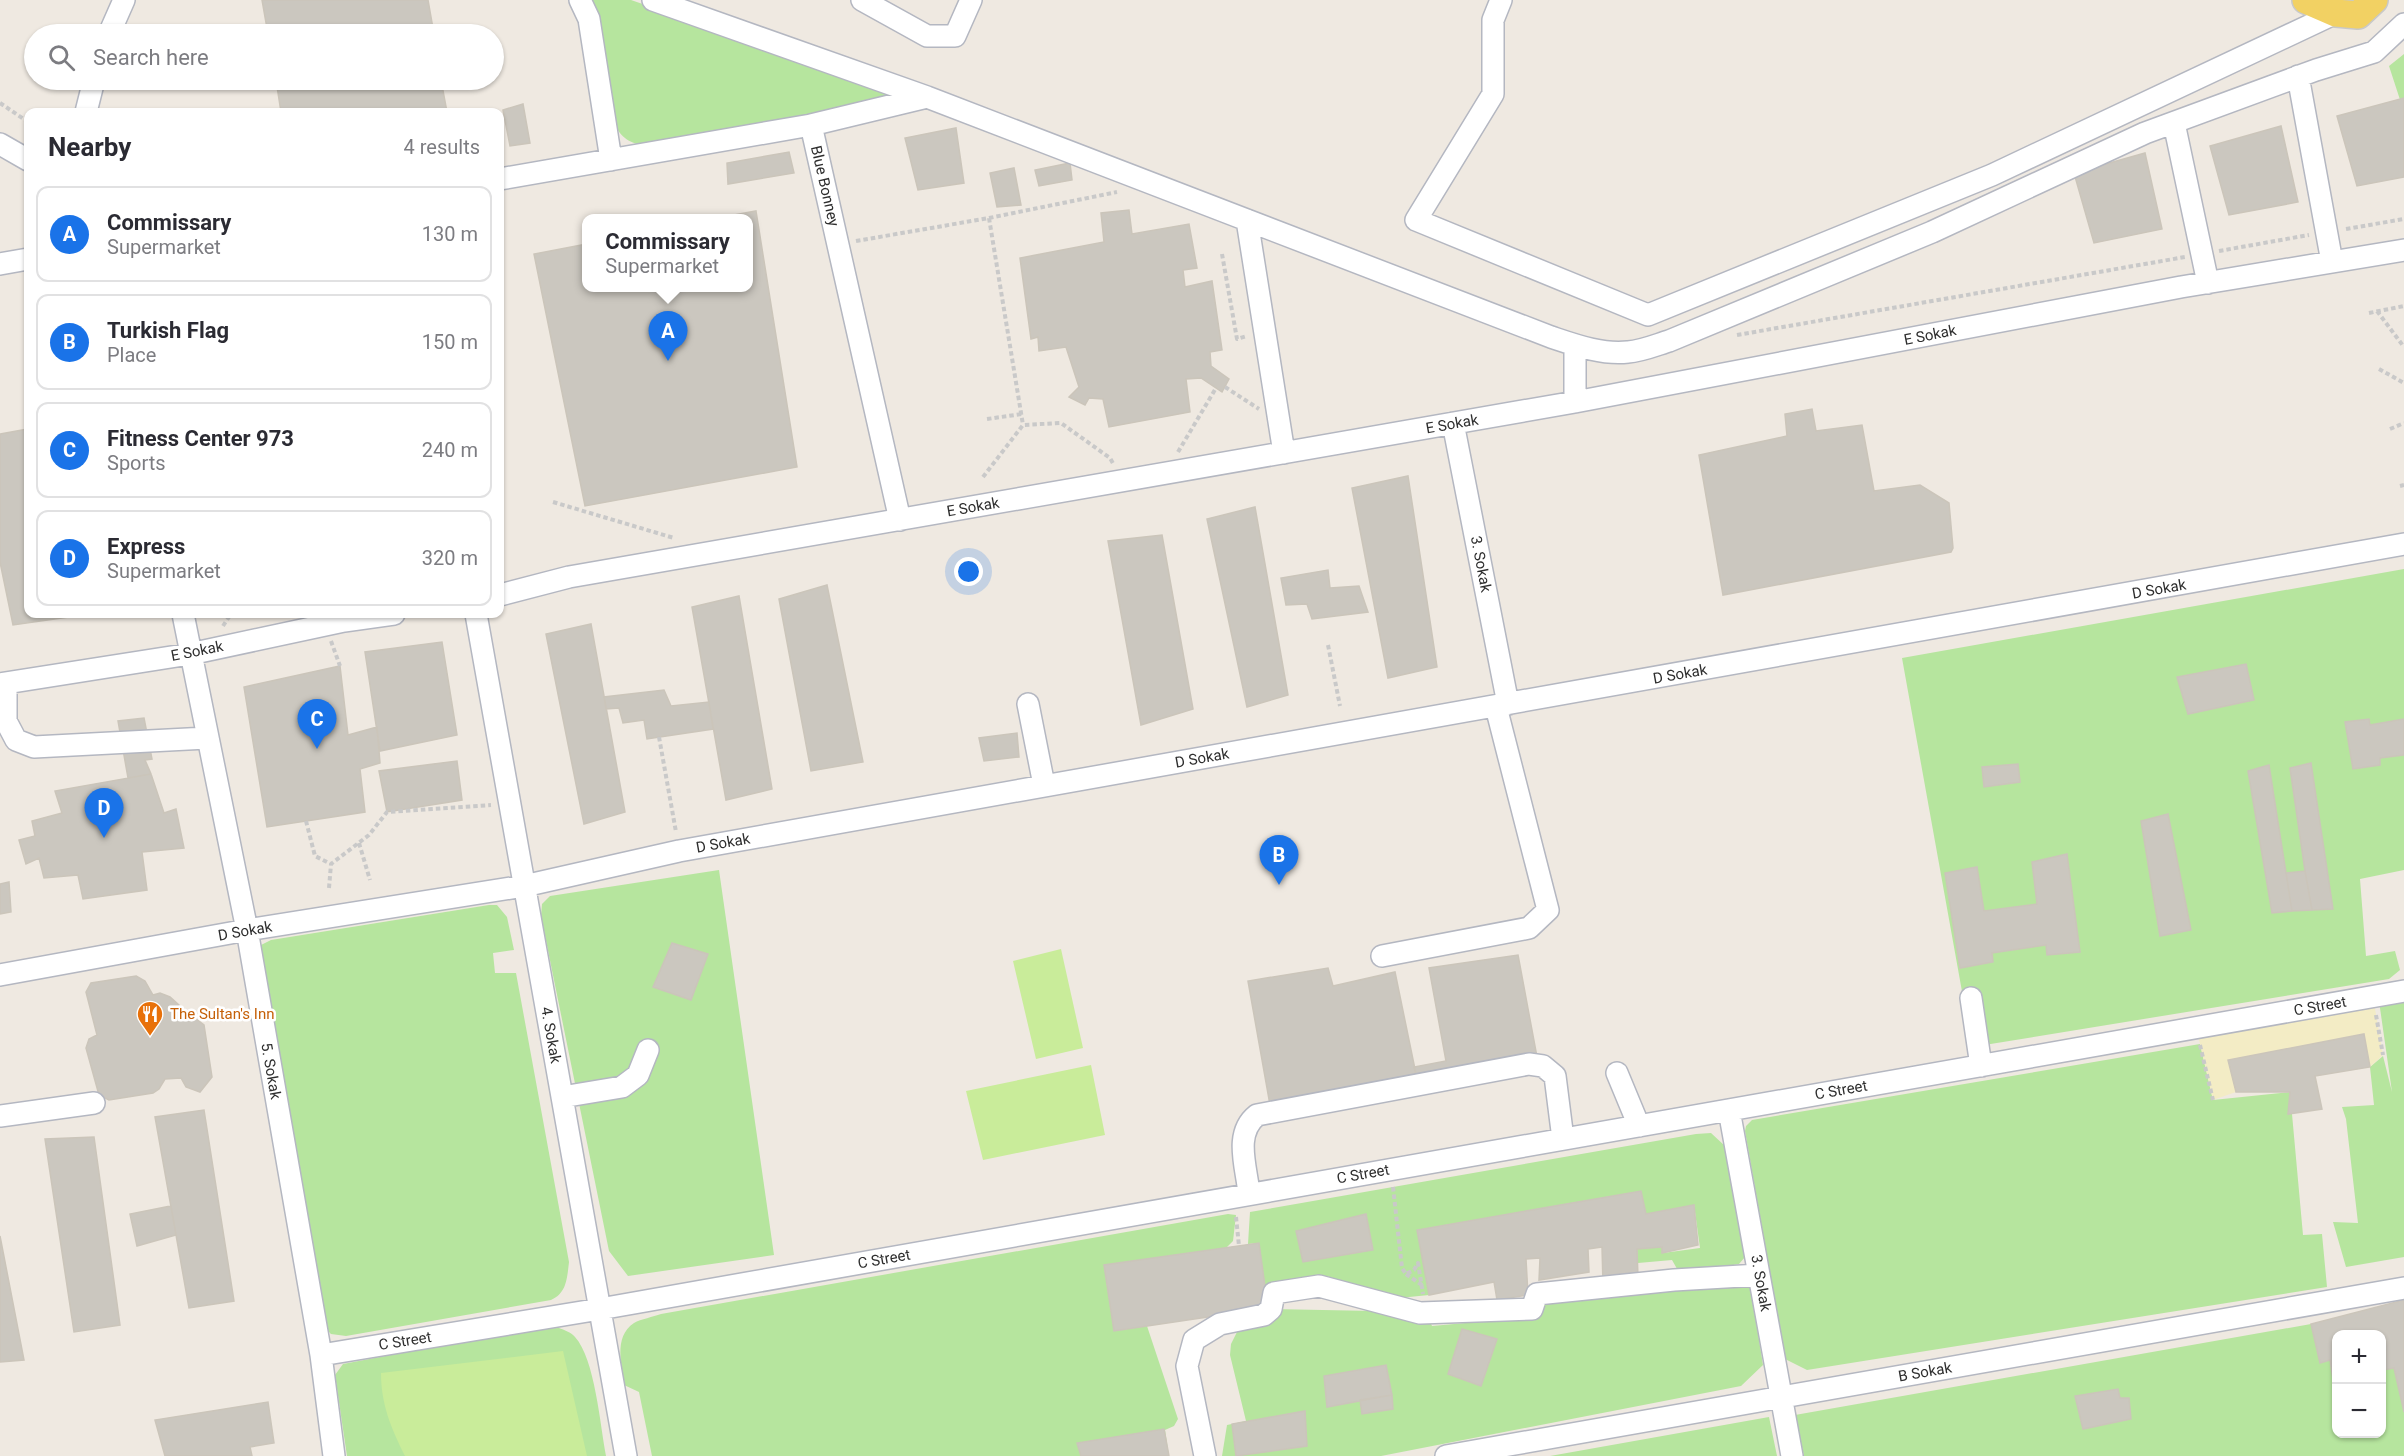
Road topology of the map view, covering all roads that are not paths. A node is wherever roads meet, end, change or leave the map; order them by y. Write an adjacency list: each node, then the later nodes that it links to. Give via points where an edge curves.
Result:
1 (124, 0): 10 (street)
2 (580, 0): 20 (street, via 589,19)
3 (653, 0): 14 (street)
4 (862, 0): 5 (street, via 927,36 955,36)
5 (971, 0)
6 (1501, 0): 9 (street, via 1494,20 1493,94 1416,220 1648,315 1992,175)
7 (2306, 0): 9 (main road)
8 (2374, 0): 9 (main road, via 2358,15)
9 (2336, 13)
10 (113, 24)
11 (2404, 24): 12 (street, via 2374,52)
12 (2298, 76): 16 (street); 25 (street)
13 (92, 90): 15 (street)
14 (927, 98): 17 (street); 22 (street)
15 (87, 108)
16 (2174, 123): 27 (street); 28 (street, via 1932,232 1669,341 1630,352 1606,352)
17 (811, 125): 20 (street, Blue Bonney); 32 (street, Blue Bonney)
18 (0, 144): 19 (street)
19 (24, 158)
20 (611, 160): 21 (street, Blue Bonney)
21 (504, 178)
22 (1247, 220): 28 (street); 31 (street)
23 (2404, 250): 25 (street, E Sokak)
24 (24, 260): 26 (street)
25 (2332, 262): 27 (street, E Sokak)
26 (0, 264)
27 (2208, 283): 29 (street, E Sokak)
28 (1575, 345): 29 (street)
29 (1575, 402): 30 (street, E Sokak)
30 (1453, 423): 31 (street, E Sokak); 41 (street, 3. Sokak)
31 (1284, 453): 32 (street, E Sokak)
32 (900, 520): 34 (street, E Sokak, via 569,578)
33 (2404, 544): 41 (street, D Sokak)
34 (504, 594)
35 (184, 618): 38 (street, 5. Sokak)
36 (339, 618): 38 (street, E Sokak)
37 (477, 618): 44 (street, 4. Sokak)
38 (190, 654): 39 (street, E Sokak); 42 (street, 5. Sokak)
39 (3, 683): 42 (street, via 6,721 16,740 34,747)
40 (1028, 704): 43 (street)
41 (1502, 706): 43 (street, D Sokak); 46 (street, 3. Sokak, via 1548,910 1529,928)
42 (207, 738): 45 (street, 5. Sokak)
43 (1044, 785): 44 (street, D Sokak, via 679,851)
44 (524, 886): 45 (street, D Sokak); 53 (street, 4. Sokak)
45 (247, 930): 47 (street, D Sokak); 63 (street, 5. Sokak)
46 (1382, 956)
47 (0, 975)
48 (2404, 991): 51 (street, C Street)
49 (1971, 998): 51 (street)
50 (648, 1050): 53 (street, via 639,1075 622,1087)
51 (1981, 1066): 55 (street, C Street)
52 (1617, 1073): 57 (street)
53 (562, 1097): 62 (street, 4. Sokak)
54 (94, 1103): 56 (street)
55 (1729, 1110): 57 (street, C Street); 60 (street, 3. Sokak)
56 (0, 1116)
57 (1639, 1126): 58 (street, C Street)
58 (1563, 1139): 59 (street, C Street); 59 (street, via 1555,1076 1543,1066 1529,1064 1257,1115 1249,1121 1243,1137)
59 (1242, 1196): 62 (street, C Street)
60 (1759, 1275): 64 (street, 3. Sokak); 67 (street, via 1537,1294 1532,1309 1420,1313 1319,1286 1274,1293 1271,1309 1264,1315 1220,1324 1194,1340 1187,1366)
61 (2404, 1288): 64 (street, B Sokak)
62 (600, 1309): 63 (street, C Street); 66 (street, 4. Sokak)
63 (321, 1355): 65 (street, 5. Sokak)
64 (1782, 1397): 68 (street, B Sokak); 69 (street, 3. Sokak)
65 (334, 1456)
66 (626, 1456)
67 (1205, 1456)
68 (1446, 1456)
69 (1792, 1456)

